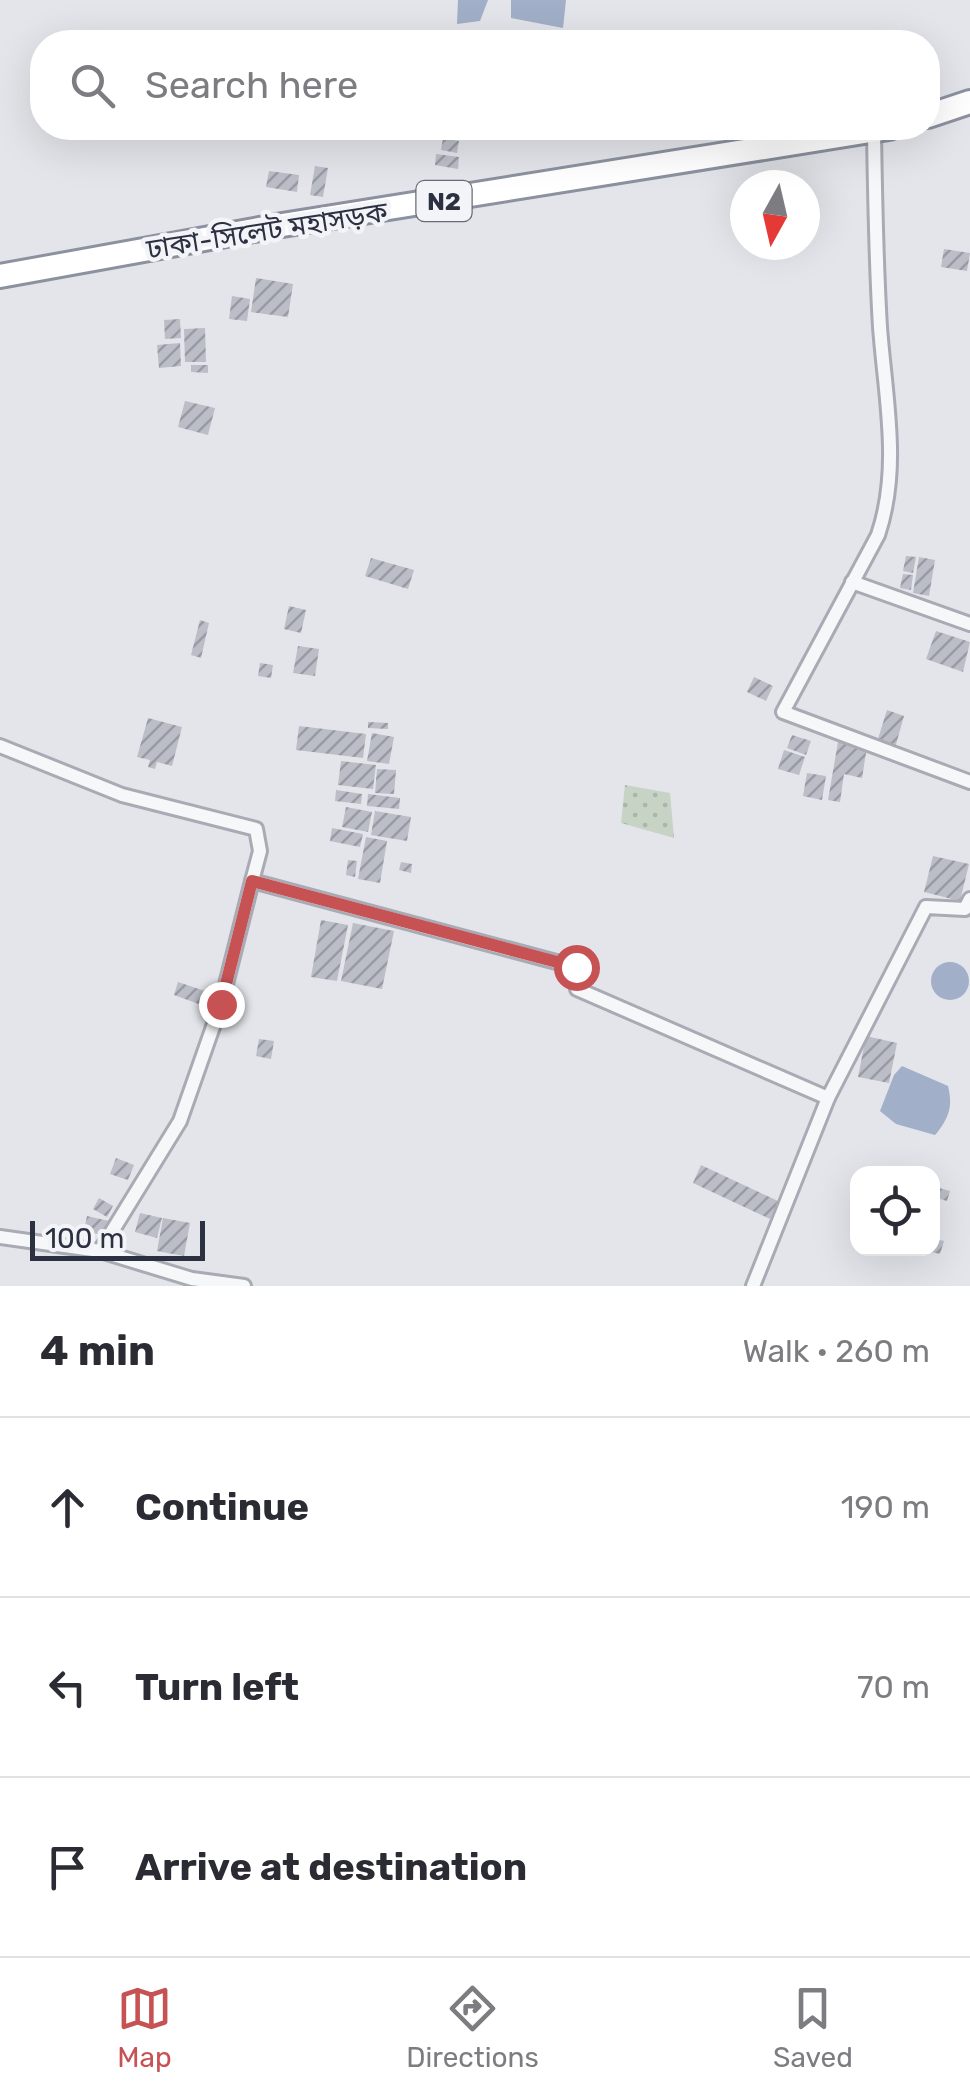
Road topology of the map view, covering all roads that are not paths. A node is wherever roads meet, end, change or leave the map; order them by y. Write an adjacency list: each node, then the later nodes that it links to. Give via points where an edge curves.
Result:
1 (970, 102): 2 (highway)
2 (940, 112)
3 (819, 140): 5 (highway, ঢাকা-সিলেট মহাসড়ক / N2)
4 (882, 140): 6 (street, via 876,256 891,436 888,506)
5 (0, 276)
6 (852, 582): 7 (street); 9 (street, via 782,712)
7 (970, 624)
8 (0, 746): 10 (street, via 122,795 256,829 260,850)
9 (970, 782)
10 (252, 881): 12 (street, via 576,967 577,989); 14 (street, via 221,1004 180,1121)
11 (970, 899): 12 (street, via 965,909 926,907)
12 (828, 1098): 16 (street)
13 (0, 1237): 14 (street)
14 (100, 1251): 15 (street, via 192,1279)
15 (244, 1286)
16 (753, 1286)

